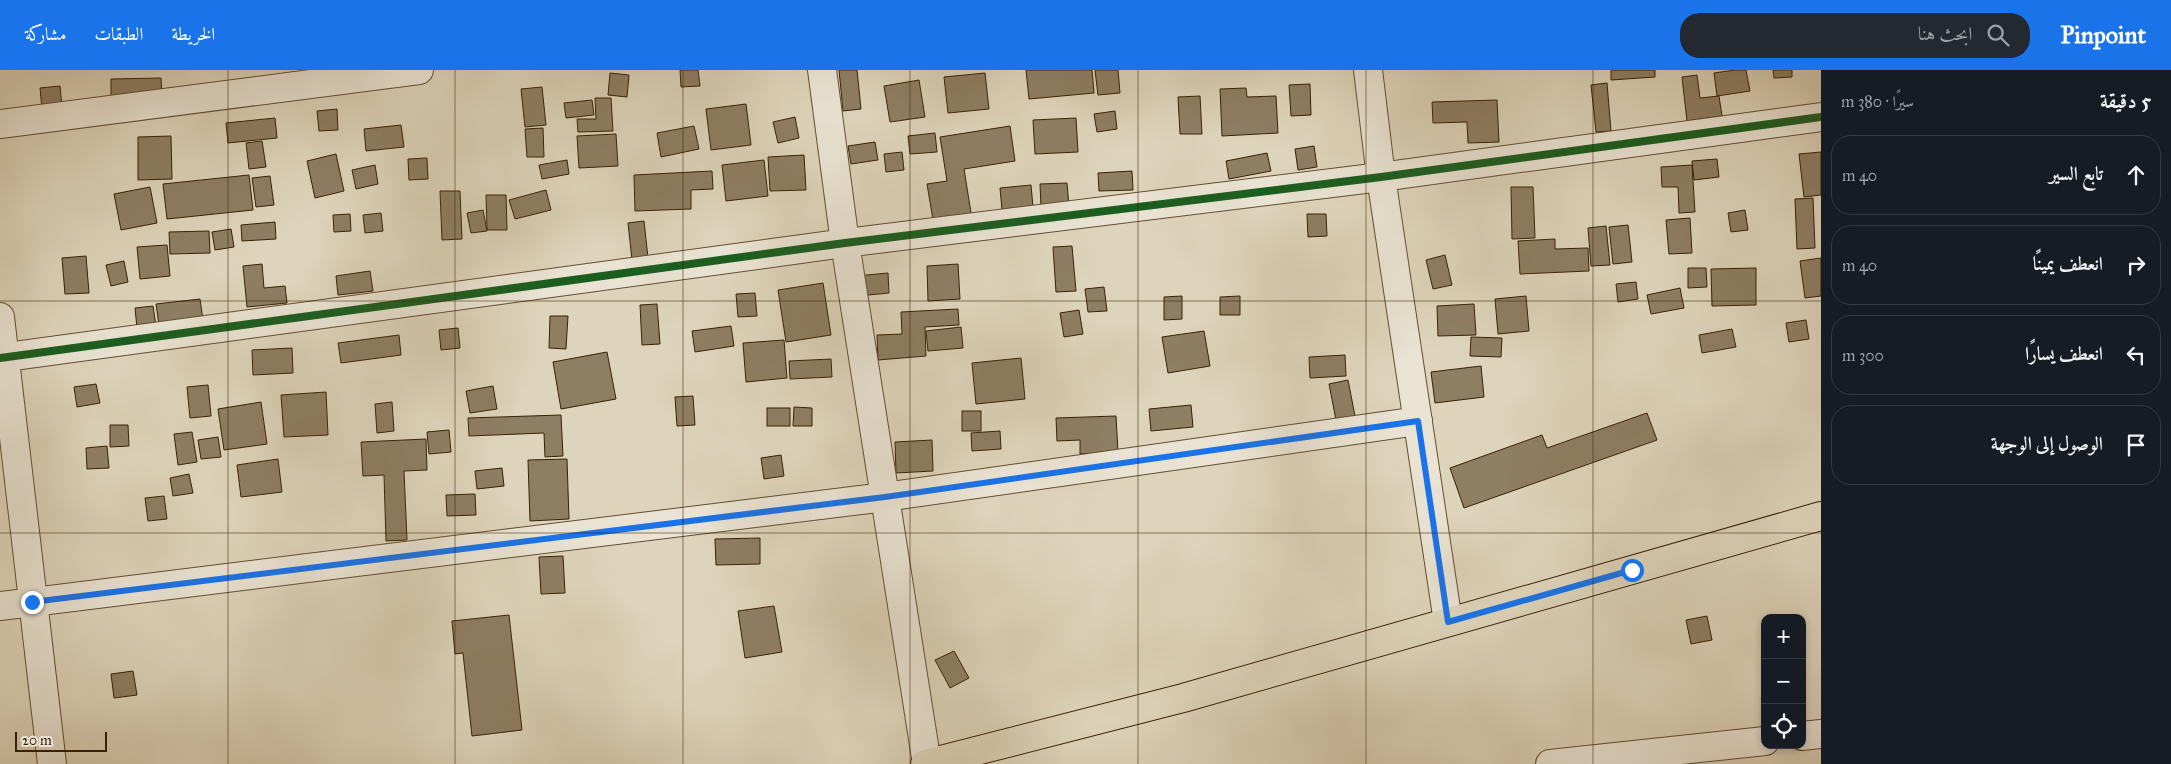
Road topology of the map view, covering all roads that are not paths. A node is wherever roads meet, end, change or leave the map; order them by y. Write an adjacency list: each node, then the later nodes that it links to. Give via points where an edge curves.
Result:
1 (418, 70): 5 (street)
2 (822, 70): 7 (street)
3 (1368, 70): 6 (street)
4 (1821, 117): 6 (street)
5 (0, 124)
6 (1381, 176): 7 (street); 10 (street)
7 (846, 243): 9 (street); 11 (street)
8 (0, 317): 9 (street)
9 (3, 358): 13 (street)
10 (1418, 421): 11 (street); 15 (street)
11 (885, 497): 13 (street); 20 (street)
12 (1821, 516): 15 (main road)
13 (32, 602): 14 (street); 19 (street)
14 (0, 606)
15 (1448, 622): 20 (main road, via 1184,698)
16 (1821, 734): 17 (street)
17 (1806, 736)
18 (1761, 740): 21 (street)
19 (52, 764)
20 (927, 764)
21 (1550, 764)

